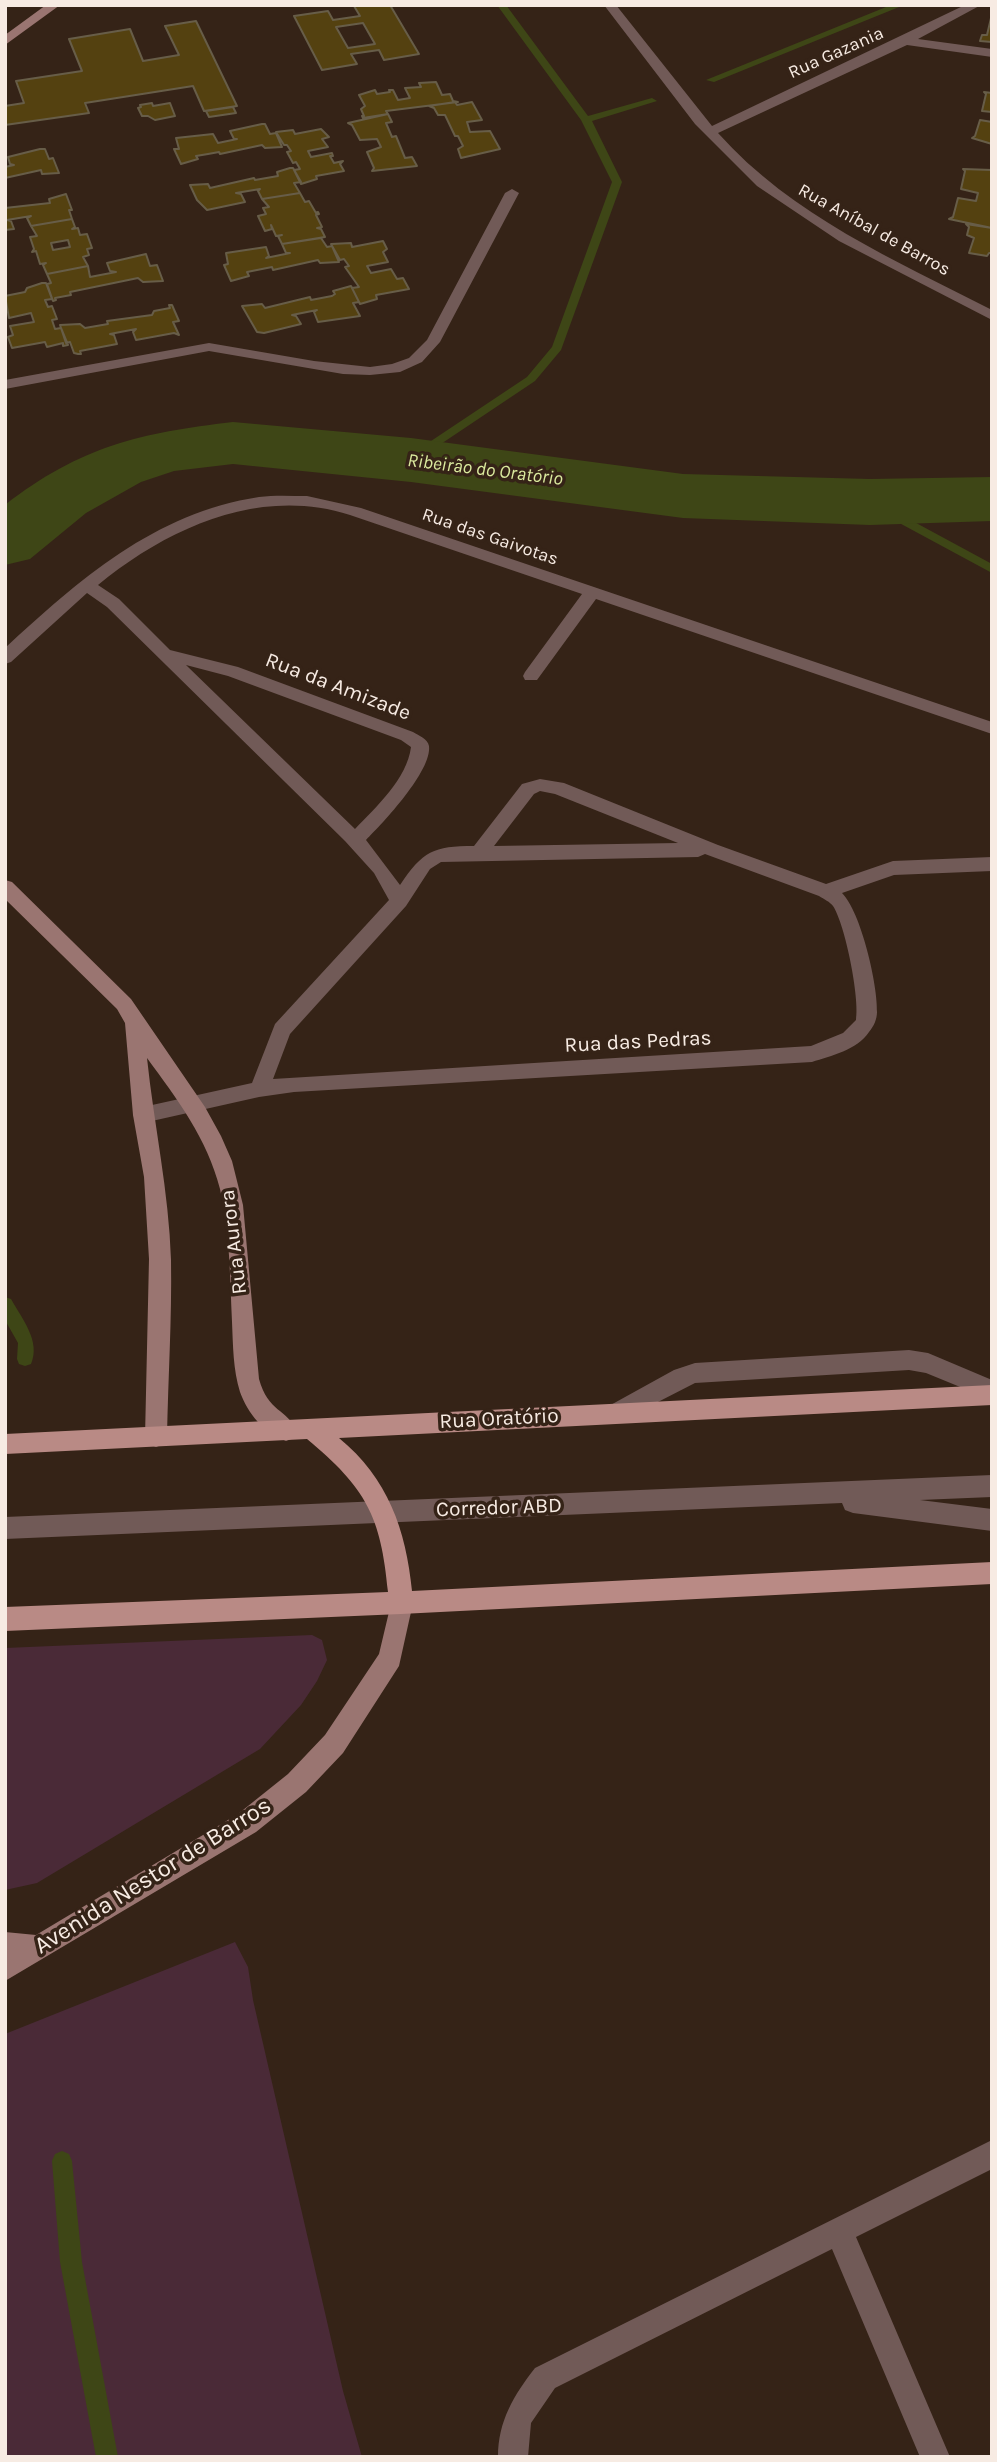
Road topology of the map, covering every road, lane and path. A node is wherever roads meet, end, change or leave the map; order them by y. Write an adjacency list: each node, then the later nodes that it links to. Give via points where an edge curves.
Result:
1 (54, 5): 4 (street)
2 (610, 5): 7 (street, Rua Aníbal de Barros)
3 (975, 5): 5 (street, Rua Gazania)
4 (5, 41)
5 (905, 41): 6 (street); 7 (street, Rua Gazania)
6 (992, 52)
7 (710, 132): 9 (street, Rua Aníbal de Barros, via 803,215)
8 (512, 193): 10 (street, via 433,342 414,361 394,368 351,370 209,347)
9 (992, 316)
10 (5, 385)
11 (85, 584): 12 (street, Rua das Gaivotas, via 138,546 220,508 265,499 310,500 343,508); 13 (street, via 113,603); 14 (street, Rua das Gaivotas)
12 (592, 592): 15 (street); 16 (street, Rua das Gaivotas)
13 (163, 653): 17 (street); 17 (street, Rua da Amizade, via 232,671 407,736 420,745 421,754 412,768 373,823)
14 (5, 658)
15 (531, 676)
16 (992, 728)
17 (354, 841): 23 (street, via 381,869)
18 (712, 850): 19 (street); 19 (street, via 558,788 540,785 528,789); 22 (street)
19 (479, 852): 23 (street, via 436,856)
20 (992, 863): 22 (street, via 893,868)
21 (5, 887): 24 (street, Rua Aurora, via 105,983)
22 (826, 891): 25 (street, Rua das Pedras, via 841,904 869,1006 866,1022 849,1039 812,1054)
23 (399, 901): 25 (street, via 282,1030)
24 (134, 1023): 26 (street, Rua Aurora); 27 (street, Rua Aurora)
25 (259, 1088): 26 (street, Rua das Pedras)
26 (193, 1103): 27 (street, Rua das Pedras); 31 (street, Rua Aurora, via 211,1135 229,1187 248,1377 261,1410)
27 (143, 1115): 32 (street, Rua Aurora, via 154,1177 160,1259)
28 (992, 1392): 29 (main road, Rua Oratório); 29 (street, via 928,1363 909,1360 688,1373)
29 (615, 1414): 30 (main road, Rua Oratório)
30 (311, 1429): 31 (main road, Rua Oratório); 36 (main road, via 369,1481)
31 (286, 1431): 32 (main road, Rua Oratório)
32 (156, 1437): 33 (main road, Rua Oratório)
33 (5, 1444)
34 (992, 1486): 35 (street, Corredor ABD)
35 (799, 1495): 36 (street, Corredor ABD); 37 (street)
36 (385, 1513): 38 (street, Corredor ABD); 40 (main road, via 397,1551)
37 (992, 1521)
38 (5, 1528)
39 (992, 1573): 40 (main road)
40 (401, 1603): 41 (main road); 43 (street, Avenida Nestor de Barros, via 390,1658 334,1744 297,1783 247,1823)
41 (5, 1619)
42 (5, 1945): 43 (street)
43 (39, 1948): 44 (street, Avenida Nestor de Barros)
44 (5, 1968)
45 (992, 2154): 46 (street)
46 (839, 2231): 47 (street, via 545,2378 524,2406 512,2435); 48 (street)
47 (513, 2457)
48 (935, 2457)

